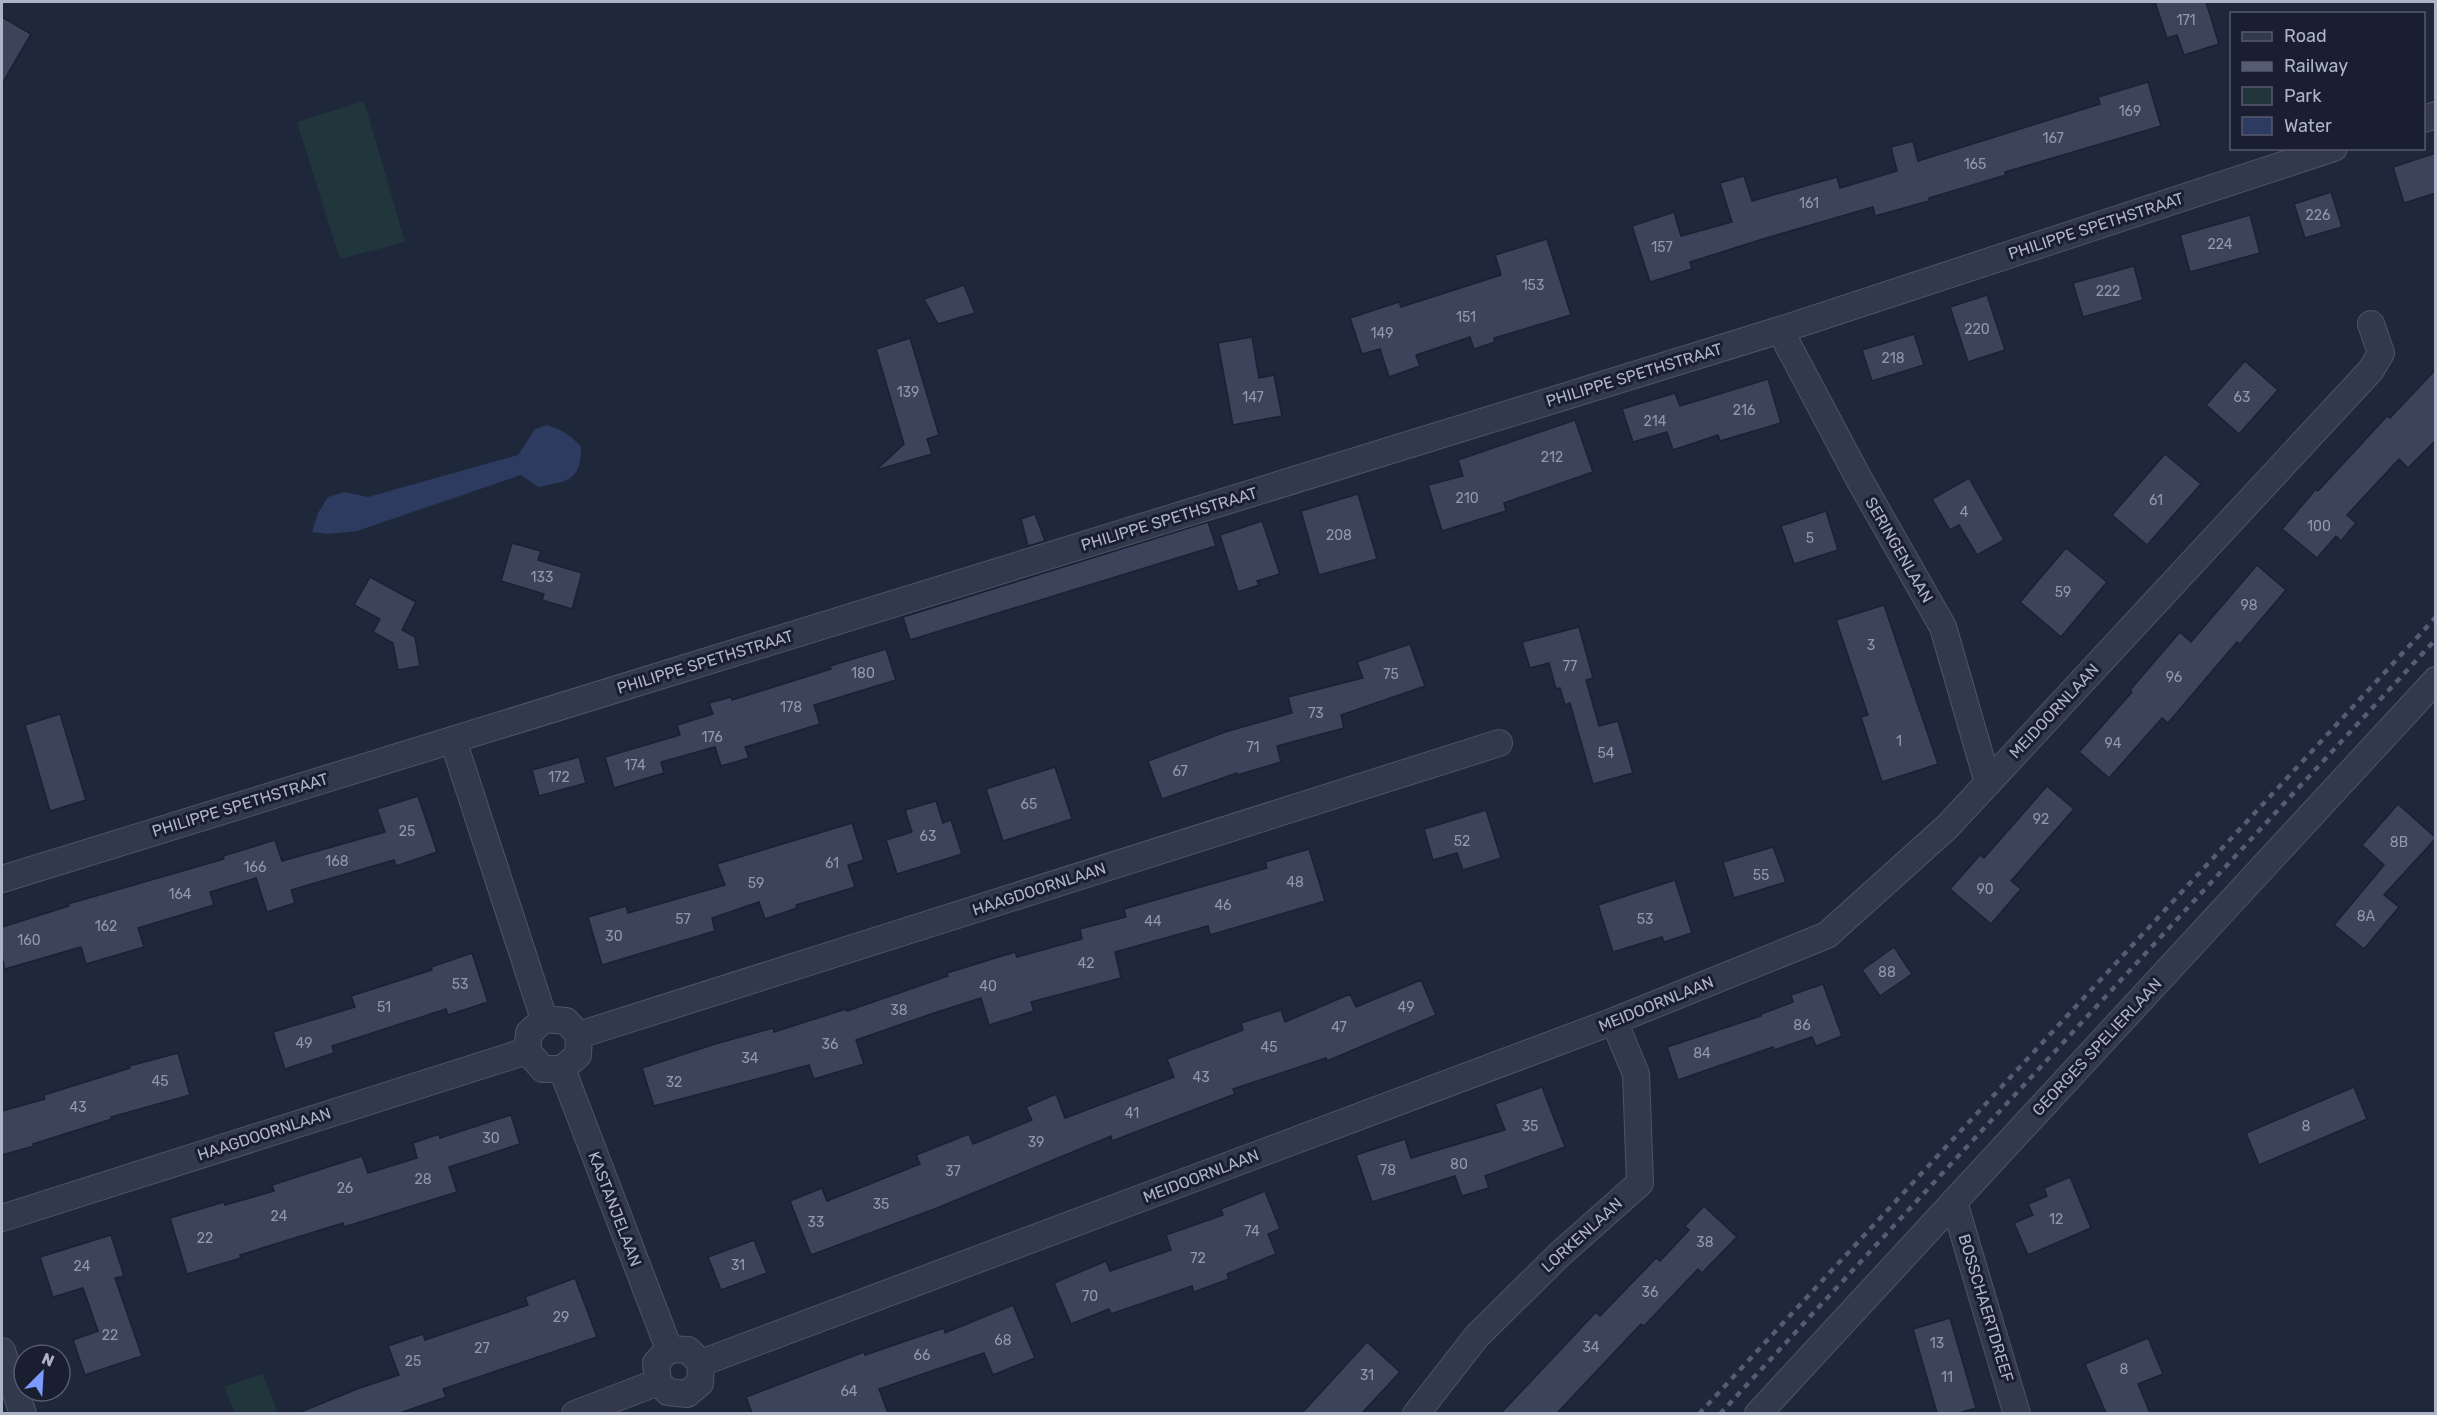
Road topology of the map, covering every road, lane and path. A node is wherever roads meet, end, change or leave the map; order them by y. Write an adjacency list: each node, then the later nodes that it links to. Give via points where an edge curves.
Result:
1 (2328, 150): 3 (street, PHILIPPE SPETHSTRAAT)
2 (2371, 324): 7 (street, MEIDOORNLAAN, via 2382,353 2371,370)
3 (1780, 330): 5 (street, PHILIPPE SPETHSTRAAT); 7 (street, SERINGENLAAN, via 1943,627)
4 (2436, 680): 14 (street, GEORGES SPELIERLAAN)
5 (453, 740): 8 (street, PHILIPPE SPETHSTRAAT); 9 (street)
6 (1499, 742): 11 (street, HAAGDOORNLAAN)
7 (1988, 783): 10 (street, MEIDOORNLAAN, via 1947,827 1827,935)
8 (2, 879)
9 (544, 1019): 11 (street, via 566,1020); 12 (street, via 529,1033)
10 (1614, 1021): 18 (street, MEIDOORNLAAN); 23 (street, LORKENLAAN, via 1636,1074 1640,1183 1477,1336)
11 (579, 1035): 13 (street, via 578,1056)
12 (527, 1050): 13 (street, via 543,1069); 15 (street, HAAGDOORNLAAN)
13 (562, 1070): 16 (street, KASTANJELAAN)
14 (1954, 1202): 24 (street, GEORGES SPELIERLAAN); 25 (street, BOSSCHAERTDREEF)
15 (2, 1218)
16 (669, 1349): 18 (street, via 688,1350); 19 (street, via 656,1363)
17 (2, 1351): 21 (street)
18 (701, 1363): 20 (street, via 700,1383)
19 (657, 1382): 20 (street); 22 (street)
20 (691, 1404)
21 (23, 1413)
22 (575, 1413)
23 (1416, 1413)
24 (1758, 1413)
25 (2017, 1413)

